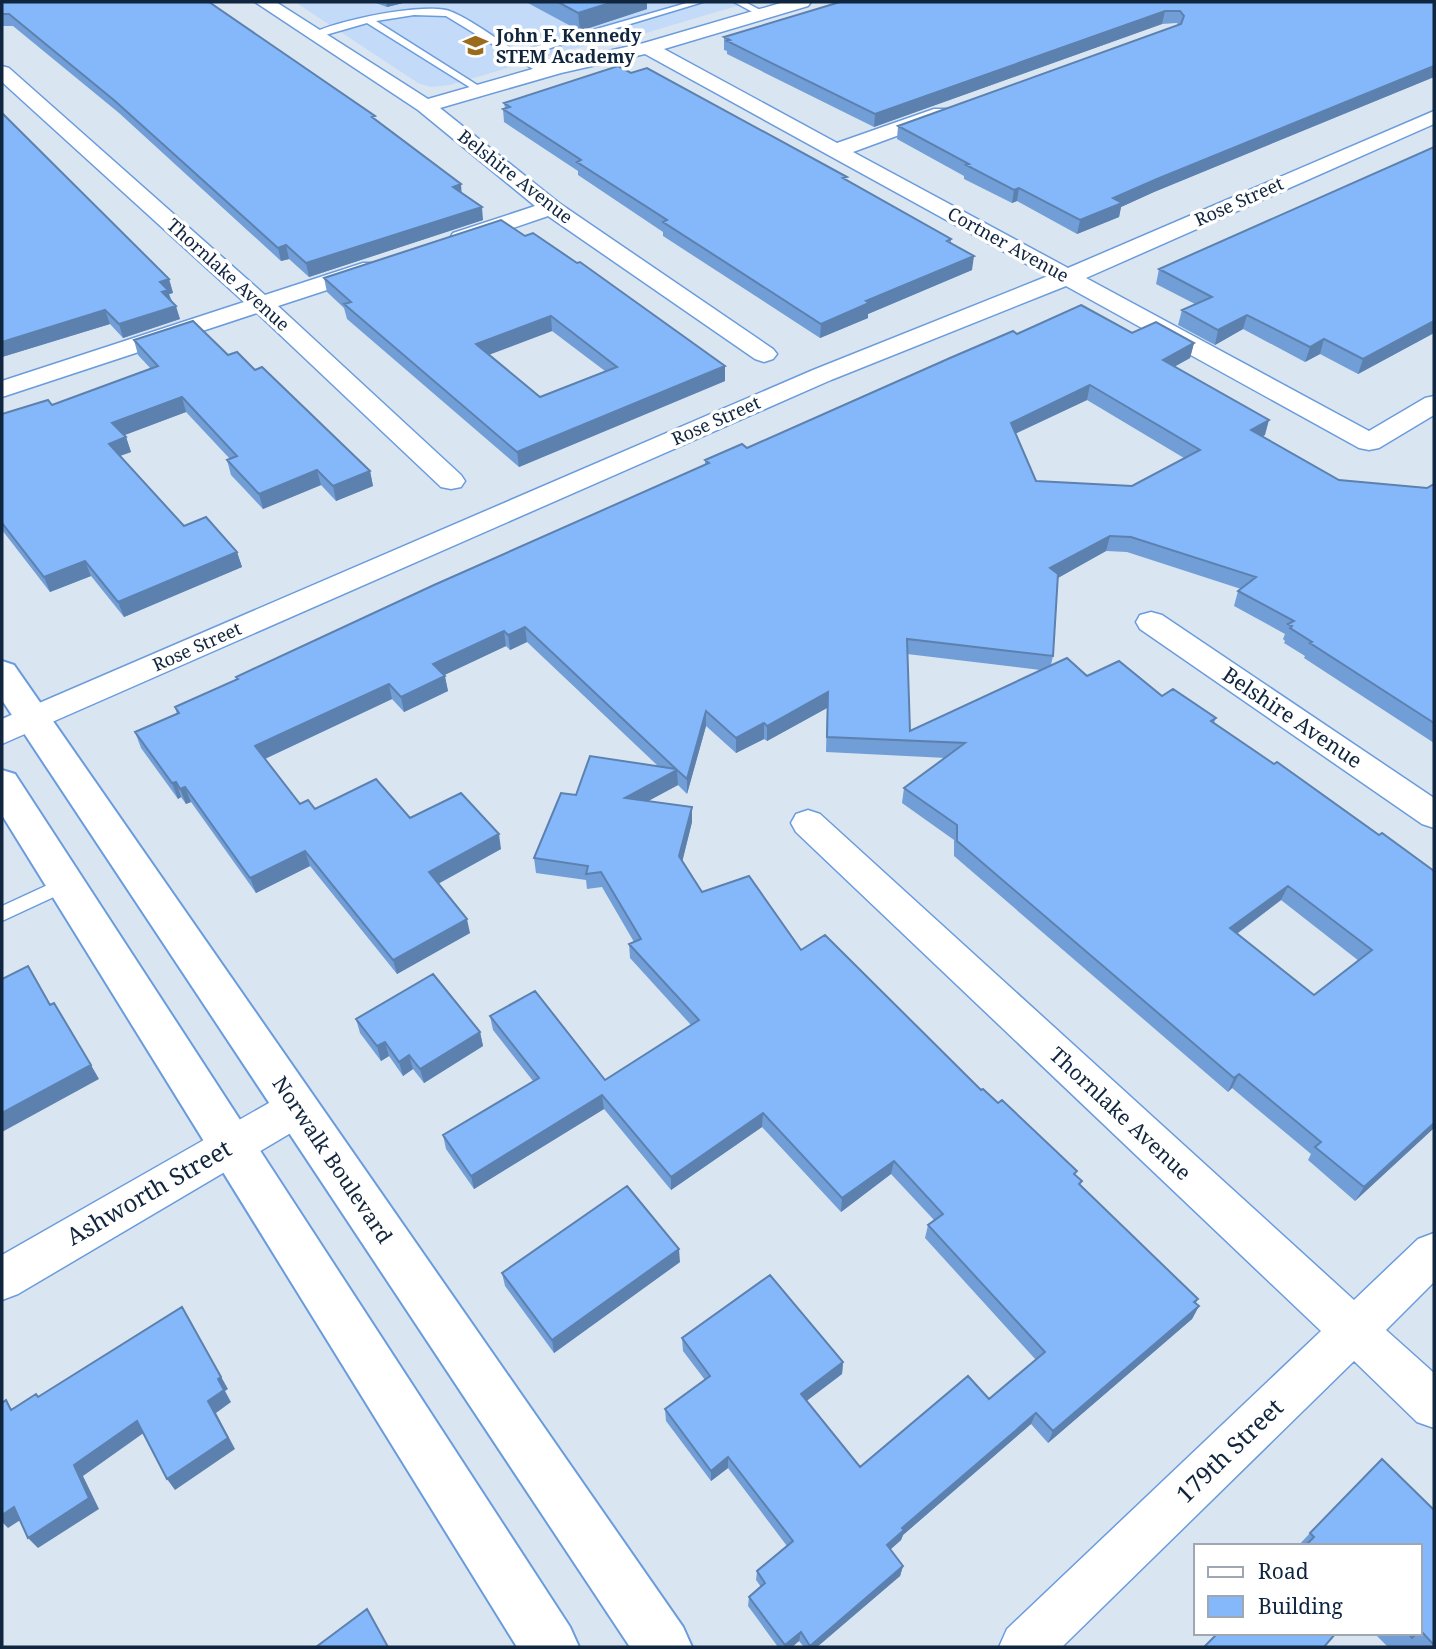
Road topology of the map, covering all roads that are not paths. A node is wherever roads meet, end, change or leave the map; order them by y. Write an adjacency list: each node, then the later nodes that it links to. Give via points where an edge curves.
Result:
1 (264, 2): 7 (street, Belshire Avenue)
2 (699, 2): 9 (lane)
3 (738, 2): 5 (lane)
4 (802, 2): 5 (street)
5 (763, 14): 8 (street)
6 (370, 21): 7 (lane); 9 (lane, via 413,12 448,13); 12 (lane)
7 (315, 35): 14 (street, Belshire Avenue)
8 (648, 48): 11 (street); 16 (street, Cortner Avenue)
9 (516, 55): 11 (lane)
10 (2, 72): 21 (street, Thornlake Avenue)
11 (543, 72): 12 (street)
12 (479, 90): 14 (street)
13 (964, 104): 16 (street)
14 (425, 106): 17 (street, Belshire Avenue)
15 (1434, 117): 20 (street, Rose Street)
16 (835, 151): 20 (street, Cortner Avenue)
17 (551, 208): 18 (street); 22 (street, Belshire Avenue)
18 (433, 247)
19 (393, 261): 21 (street)
20 (1067, 277): 24 (street, Cortner Avenue, via 1369,442); 28 (street, Rose Street, via 822,375)
21 (261, 304): 23 (street); 25 (street, Thornlake Avenue)
22 (764, 354)
23 (2, 389)
24 (1434, 404)
25 (451, 481)
26 (1151, 622): 30 (street, Belshire Avenue)
27 (2, 673): 28 (main road, Norwalk Boulevard)
28 (17, 726): 34 (main road, Norwalk Boulevard)
29 (2, 784): 32 (main road)
30 (1434, 815)
31 (807, 823): 38 (street, Thornlake Avenue)
32 (65, 884): 33 (lane); 35 (main road)
33 (2, 914)
34 (297, 1108): 35 (street, Ashworth Street); 41 (main road, Norwalk Boulevard)
35 (231, 1146): 37 (street, Ashworth Street); 40 (main road)
36 (1434, 1253): 38 (street, 179th Street)
37 (2, 1279)
38 (1354, 1332): 39 (street, Thornlake Avenue); 42 (street, 179th Street)
39 (1434, 1405)
40 (550, 1647)
41 (663, 1647)
42 (1025, 1647)

